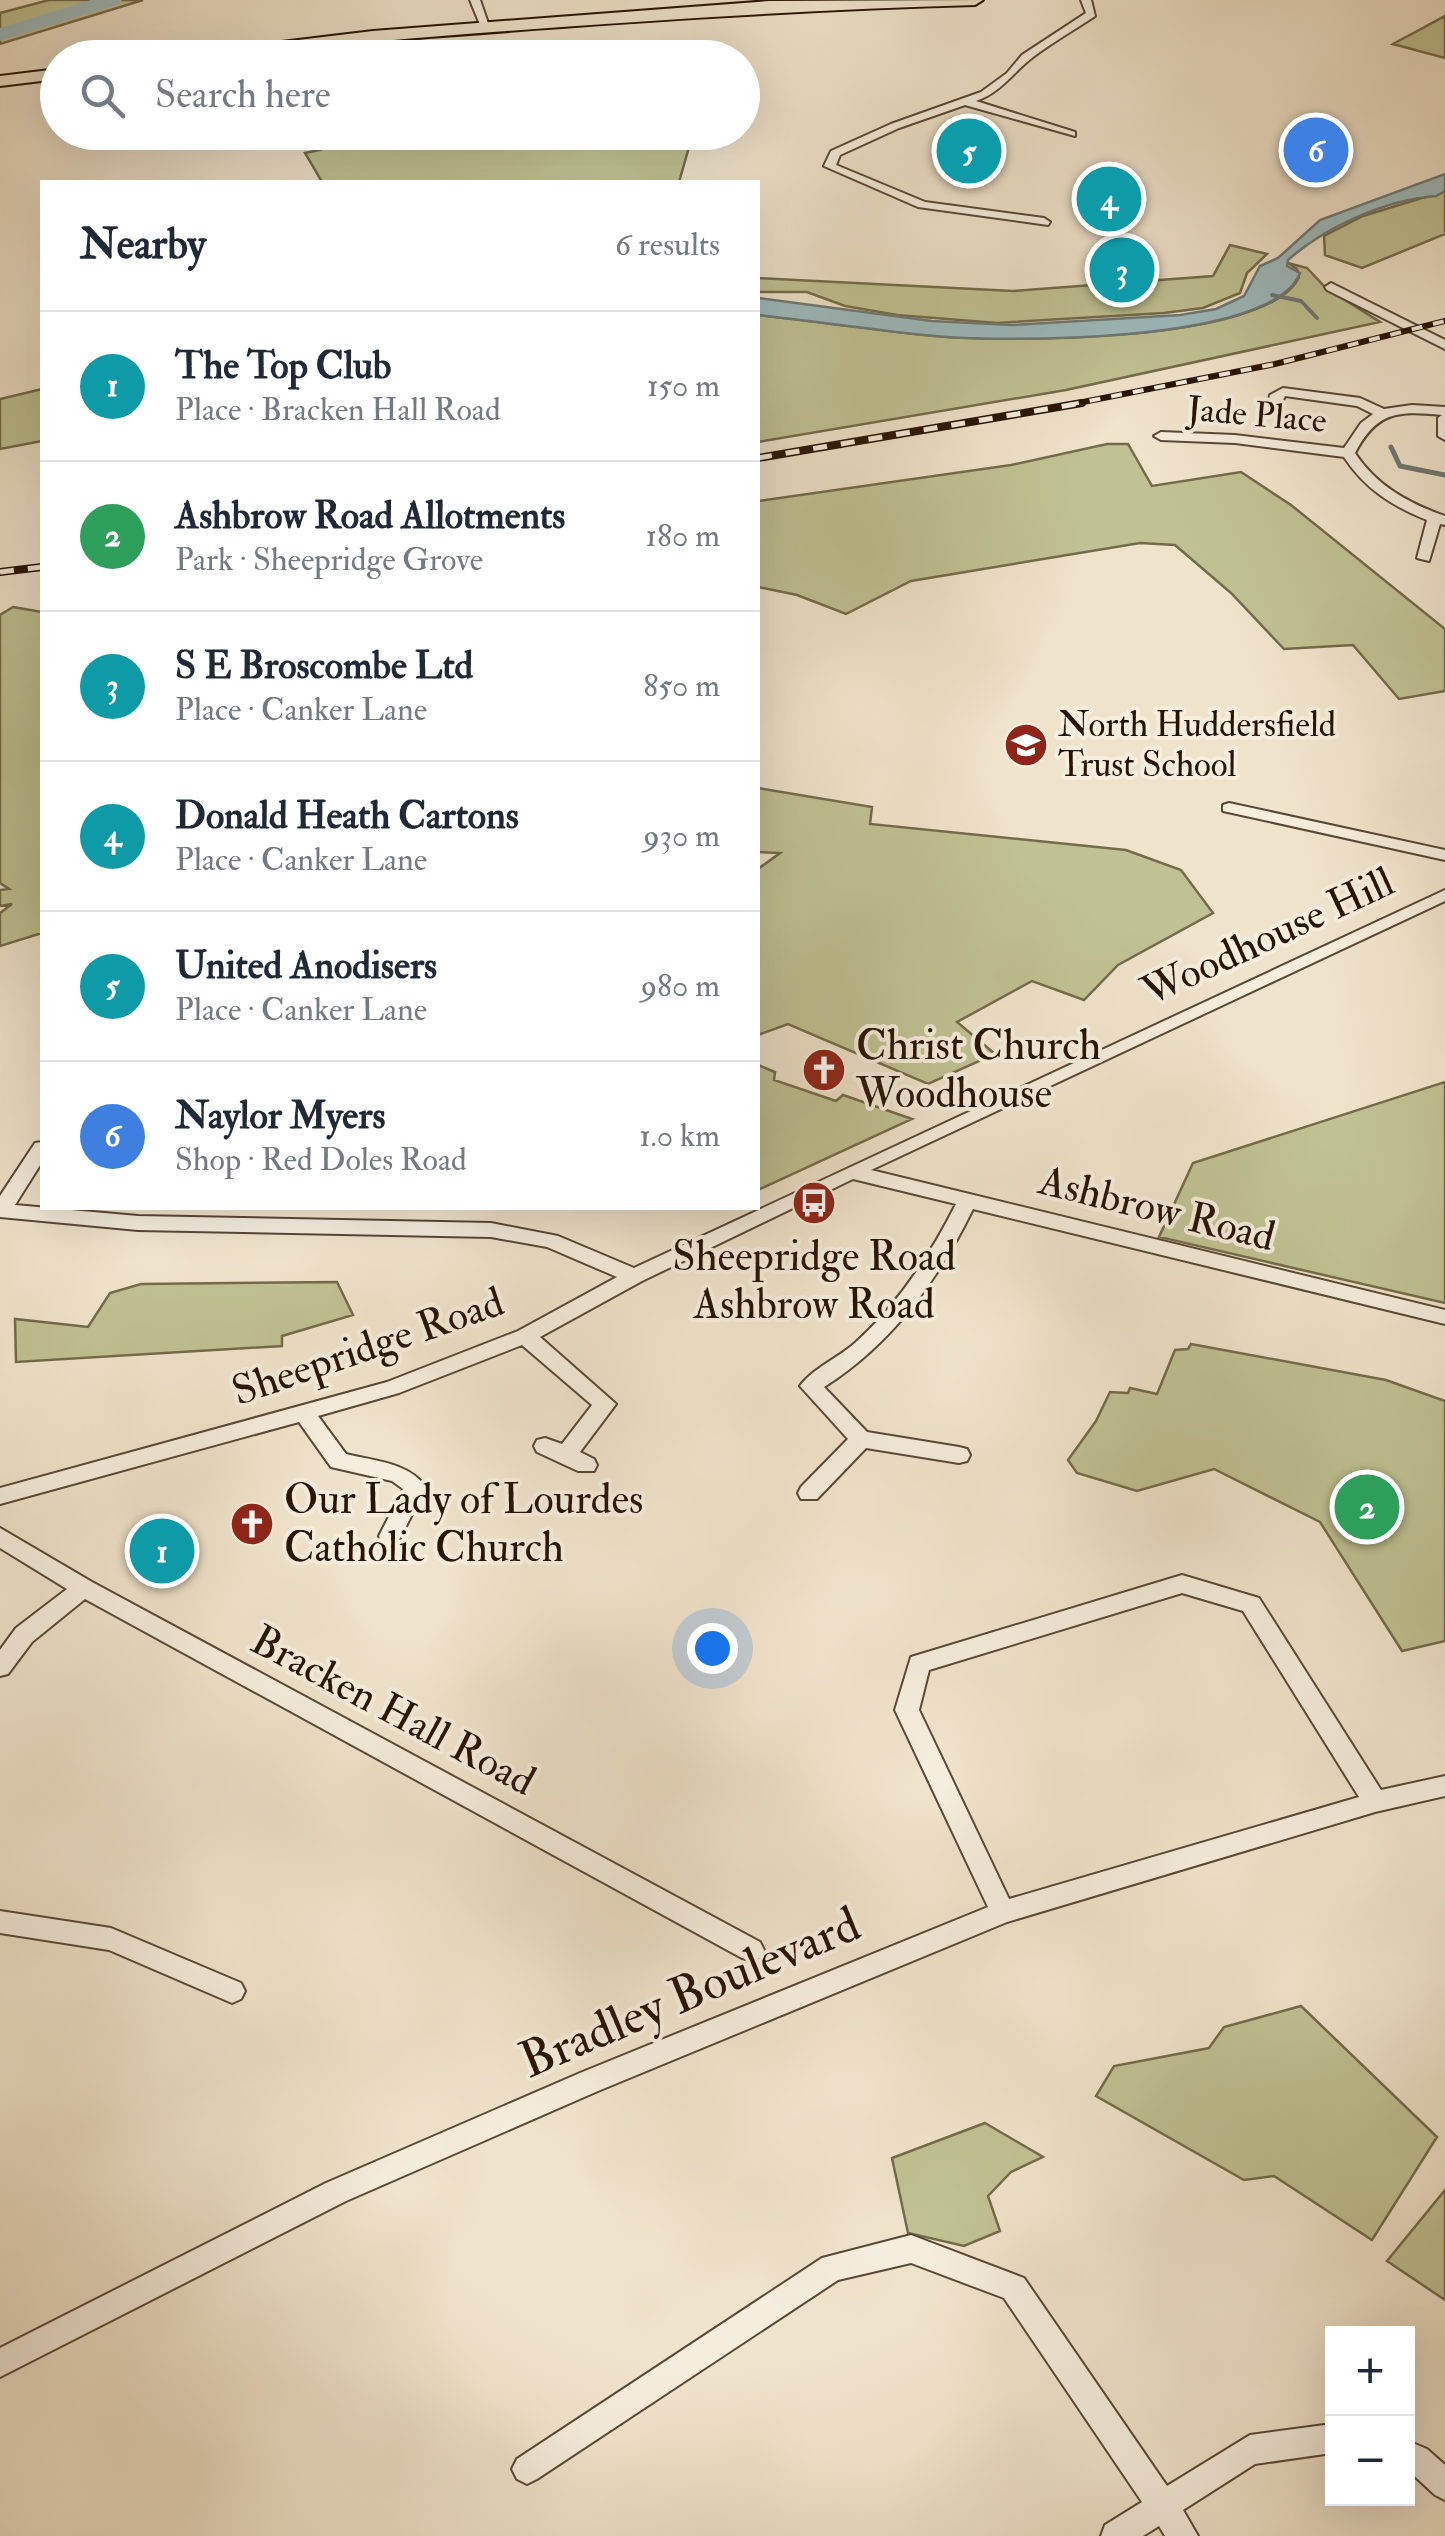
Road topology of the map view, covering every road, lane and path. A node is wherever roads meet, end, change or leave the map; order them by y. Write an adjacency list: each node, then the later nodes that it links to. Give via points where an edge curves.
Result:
1 (475, 0): 6 (street)
2 (934, 0): 3 (main road); 5 (main road, via 770,11)
3 (974, 0)
4 (1086, 0): 10 (street, via 1091,14 992,90)
5 (744, 4): 6 (main road)
6 (486, 28): 7 (main road)
7 (367, 40)
8 (40, 76): 9 (main road)
9 (0, 81)
10 (965, 101): 11 (street); 12 (street, via 835,153 830,166 922,205)
11 (1071, 134)
12 (1044, 222)
13 (1332, 287): 14 (street)
14 (1445, 345)
15 (1272, 410): 16 (street, via 1276,396 1292,387)
16 (1380, 412): 17 (street); 20 (street, via 1360,429)
17 (1445, 414): 19 (street)
18 (1161, 436): 20 (street, Jade Place)
19 (1445, 436)
20 (1348, 454): 21 (street, via 1375,489)
21 (1440, 520): 22 (street)
22 (1424, 558)
23 (1229, 808): 24 (street)
24 (1445, 855)
25 (1444, 898): 27 (street, Woodhouse Hill)
26 (40, 1151): 29 (street)
27 (851, 1172): 28 (street, Ashbrow Road); 30 (street, Sheepridge Road)
28 (967, 1201): 31 (street, Ashbrow Road); 34 (street, via 943,1254 896,1314 810,1386)
29 (0, 1210): 30 (street, via 138,1223 491,1230 551,1241)
30 (635, 1276): 32 (street, Sheepridge Road)
31 (1445, 1317)
32 (525, 1336): 33 (street, Sheepridge Road); 35 (street, via 606,1404)
33 (305, 1414): 38 (street, Sheepridge Road); 39 (street, via 339,1461 398,1474 415,1486)
34 (860, 1439): 36 (street); 37 (street)
35 (566, 1455)
36 (959, 1455)
37 (809, 1493)
38 (0, 1496)
39 (390, 1536)
40 (0, 1537): 41 (street, Bracken Hall Road)
41 (84, 1588): 42 (street, via 24,1635); 47 (street, Bracken Hall Road)
42 (0, 1664)
43 (1445, 1786): 44 (street, Bradley Boulevard)
44 (1375, 1802): 45 (street, Bradley Boulevard); 45 (street, via 1251,1604 1182,1584 919,1664 907,1710)
45 (1003, 1912): 49 (street, Bradley Boulevard, via 336,2192)
46 (0, 1922): 48 (street, via 111,1939)
47 (751, 1950)
48 (232, 1991)
49 (0, 2363)
50 (1325, 2441): 54 (street, via 1250,2450)
51 (1415, 2458): 53 (street)
52 (527, 2469): 54 (street, via 832,2268 912,2250 1014,2288)
53 (1445, 2485)
54 (1163, 2503): 55 (street); 56 (street)
55 (1116, 2536)
56 (1183, 2536)

